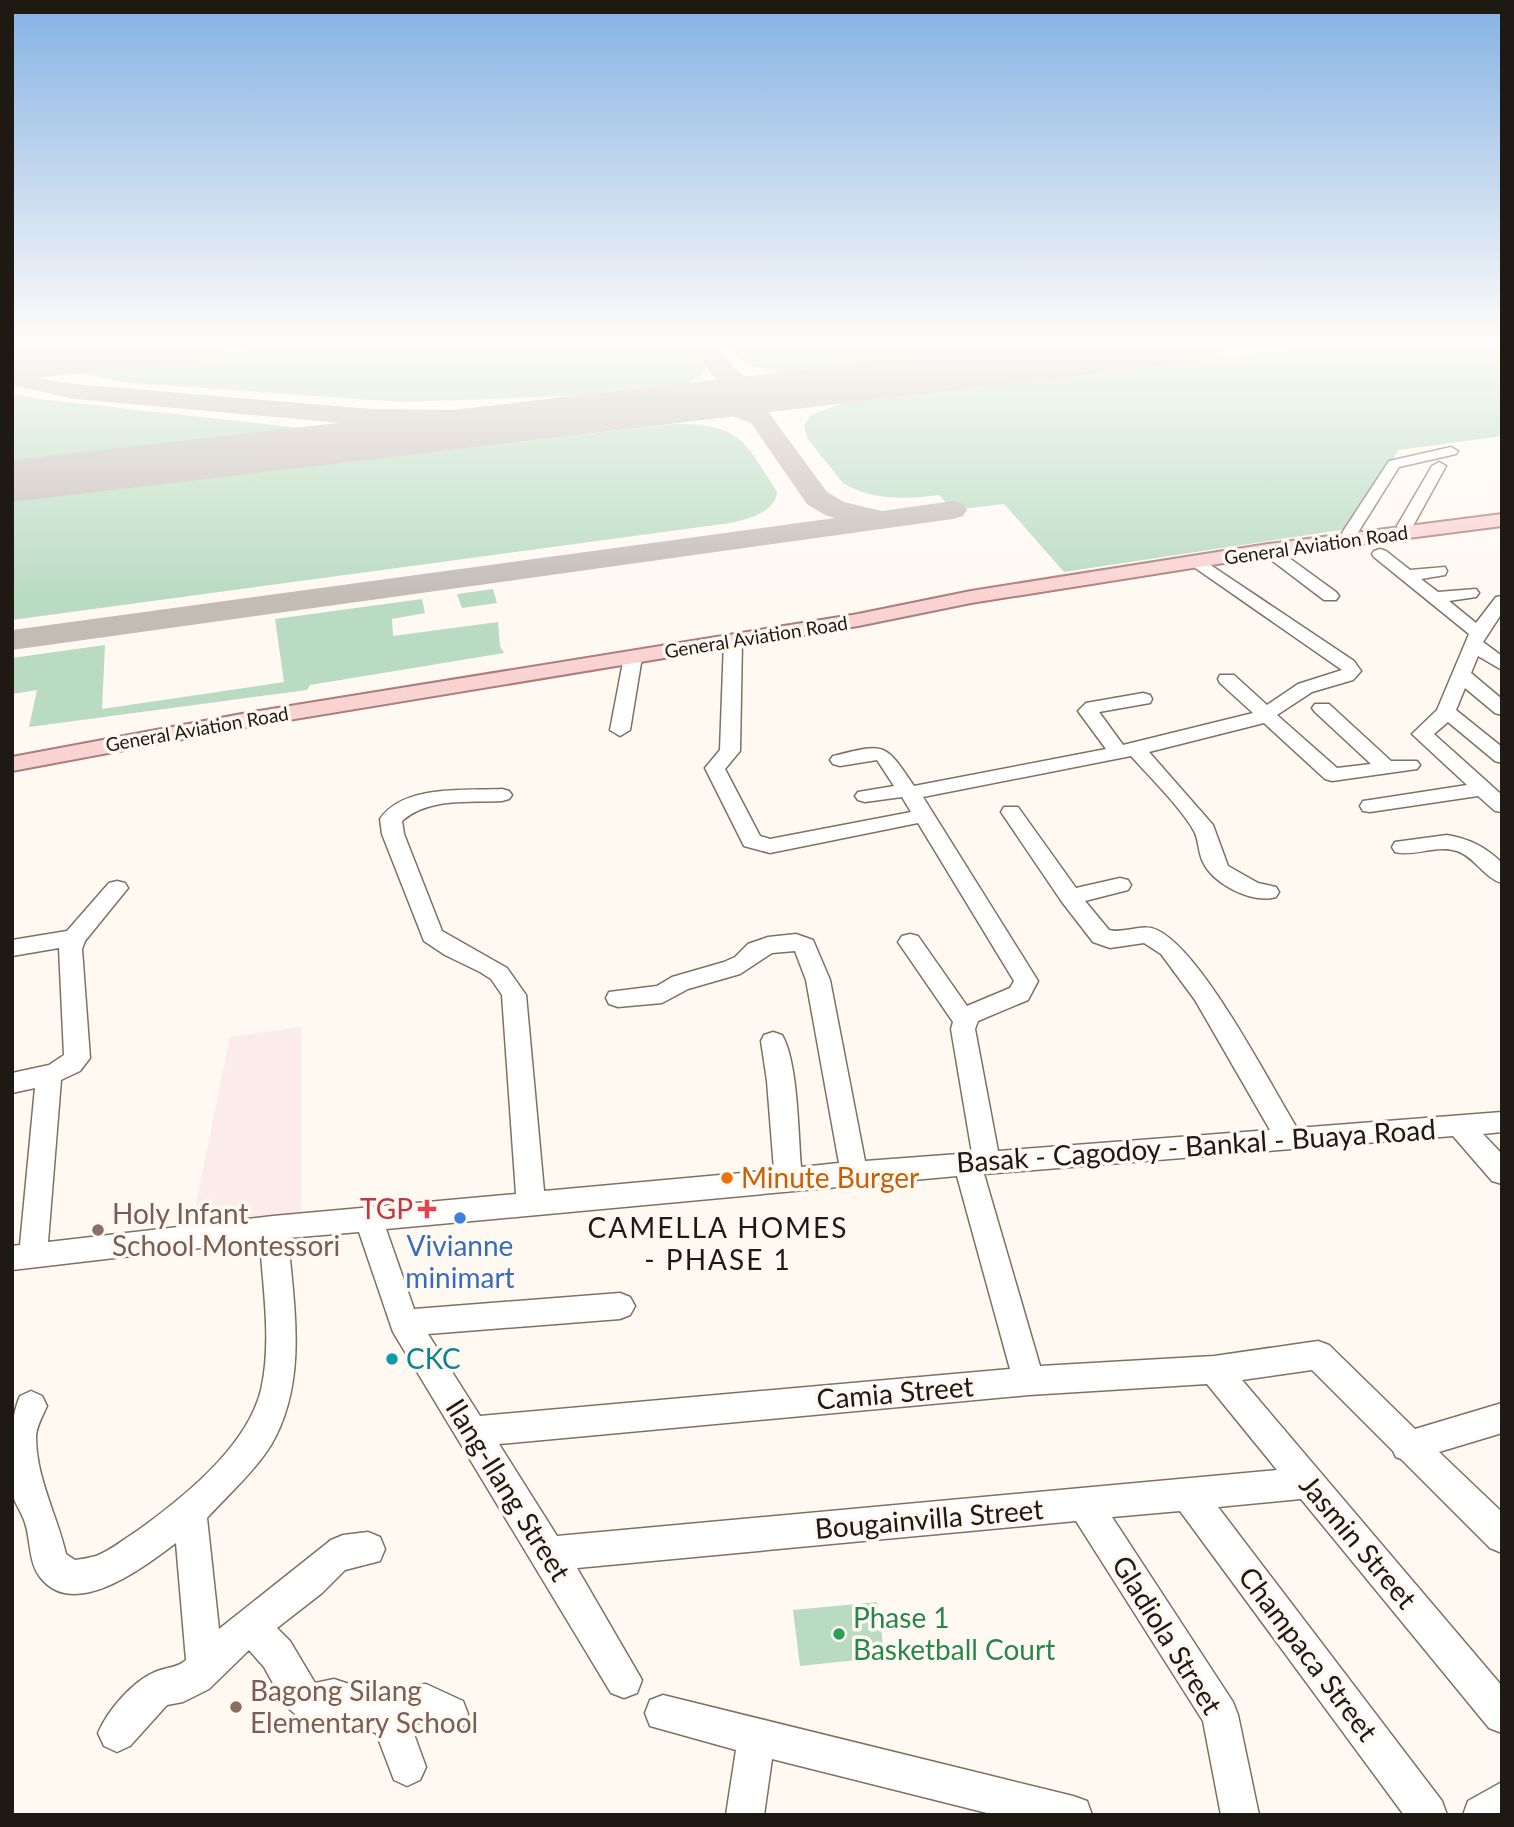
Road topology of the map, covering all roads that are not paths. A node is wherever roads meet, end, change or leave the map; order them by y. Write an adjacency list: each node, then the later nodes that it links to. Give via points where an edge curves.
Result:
1 (1451, 451): 4 (street, via 1394,464)
2 (1439, 467): 5 (street, via 1405,526)
3 (1502, 520): 5 (main road, General Aviation Road)
4 (1346, 539): 5 (main road, General Aviation Road); 6 (main road, General Aviation Road)
5 (1406, 541): 7 (street)
6 (1268, 550): 8 (main road, General Aviation Road); 12 (street)
7 (1374, 555): 10 (street)
8 (1197, 561): 18 (main road, General Aviation Road); 27 (street, via 1352,671 1311,685)
9 (1439, 571): 10 (street)
10 (1405, 576): 15 (street)
11 (1339, 581): 12 (street)
12 (1315, 585): 14 (street)
13 (1470, 593): 15 (street)
14 (1330, 596)
15 (1432, 598): 17 (street)
16 (1498, 614): 17 (street)
17 (1476, 638): 20 (street); 21 (street)
18 (733, 641): 19 (main road, General Aviation Road); 42 (street, via 730,751 715,768 752,841 770,846)
19 (633, 657): 28 (street); 32 (main road, General Aviation Road)
20 (1502, 665)
21 (1460, 674): 25 (street); 26 (street)
22 (1227, 678): 27 (street)
23 (1143, 699): 29 (street, via 1093,707 1088,712)
24 (1322, 708): 34 (street)
25 (1502, 709)
26 (1446, 711): 30 (street); 35 (street, via 1422,734)
27 (1264, 715): 29 (street, via 1255,721); 34 (street, via 1332,775)
28 (620, 730)
29 (1127, 750): 36 (street); 47 (street, via 1205,830 1220,871 1253,890)
30 (1502, 757)
31 (840, 760): 36 (street, via 881,754)
32 (12, 764)
33 (1410, 765): 34 (street)
34 (1388, 769)
35 (1481, 789): 39 (street); 40 (street)
36 (909, 792): 38 (street); 42 (street)
37 (502, 795): 64 (street, via 427,800 403,808 391,819 432,935 440,944 486,964 511,986)
38 (865, 796)
39 (1370, 806)
40 (1502, 806)
41 (1010, 812): 48 (street)
42 (922, 816): 53 (street, via 1026,981 1019,994 968,1015)
43 (1403, 848): 44 (street, via 1436,842 1473,849)
44 (1502, 876)
45 (1120, 885): 48 (street)
46 (117, 888): 49 (street)
47 (1268, 892)
48 (1070, 897): 59 (street, via 1101,936 1110,940 1147,935 1170,948 1211,1005)
49 (74, 938): 51 (street); 55 (street, via 70,949 77,1058)
50 (909, 942): 53 (street)
51 (12, 948)
52 (618, 998): 62 (street, via 662,994 680,983 732,968 768,945 796,942 805,946 818,980)
53 (965, 1021): 60 (street)
54 (773, 1041): 63 (street)
55 (50, 1074): 56 (street); 67 (street)
56 (12, 1083)
57 (1502, 1122): 58 (street, Basak - Cagodoy - Bankal - Buaya Road)
58 (1460, 1126): 59 (street, Basak - Cagodoy - Bankal - Buaya Road); 61 (street)
59 (1290, 1140): 60 (street, Basak - Cagodoy - Bankal - Buaya Road)
60 (977, 1162): 62 (street, Basak - Cagodoy - Bankal - Buaya Road); 72 (street)
61 (1502, 1172)
62 (854, 1173): 63 (street, Basak - Cagodoy - Bankal - Buaya Road)
63 (788, 1179): 64 (street, Basak - Cagodoy - Bankal - Buaya Road)
64 (531, 1204): 65 (street, Basak - Cagodoy - Bankal - Buaya Road)
65 (369, 1220): 66 (street, Basak - Cagodoy - Bankal - Buaya Road); 69 (street, Ilang-Ilang Street)
66 (273, 1228): 67 (street, Basak - Cagodoy - Bankal - Buaya Road); 80 (street, via 282,1350 271,1411 260,1433)
67 (22, 1257)
68 (620, 1306): 69 (street)
69 (404, 1323): 75 (street, Ilang-Ilang Street)
70 (1318, 1354): 71 (street, Camia Street); 76 (street)
71 (1214, 1370): 72 (street, Camia Street); 77 (street, Jasmin Street)
72 (1029, 1381): 75 (street, Camia Street)
73 (31, 1406): 80 (street, via 20,1435 28,1491 42,1522 51,1564 62,1574 75,1577 102,1572)
74 (1502, 1418): 76 (street)
75 (472, 1432): 83 (street, Ilang-Ilang Street)
76 (1407, 1446): 81 (street)
77 (1308, 1483): 78 (street, Bougainvilla Street); 89 (street, Jasmin Street)
78 (1188, 1494): 79 (street, Bougainvilla Street); 98 (street, Champaca Street)
79 (1084, 1504): 83 (street, Bougainvilla Street); 97 (street, Gladiola Street, via 1220,1715)
80 (190, 1513): 85 (street)
81 (1502, 1536)
82 (368, 1549): 84 (street, via 333,1558)
83 (549, 1554): 86 (street, Ilang-Ilang Street)
84 (251, 1627): 85 (street); 90 (street, via 277,1654 298,1692 309,1702 342,1699 358,1712)
85 (205, 1667): 91 (street, via 183,1684 155,1692)
86 (624, 1680)
87 (663, 1713): 92 (street)
88 (450, 1714): 90 (street, via 426,1702)
89 (1502, 1714)
90 (389, 1717): 93 (street)
91 (117, 1732)
92 (757, 1737): 95 (street); 96 (street)
93 (407, 1767)
94 (1502, 1801): 99 (street)
95 (745, 1815)
96 (1073, 1815)
97 (1240, 1815)
98 (1428, 1815)
99 (1482, 1815)

